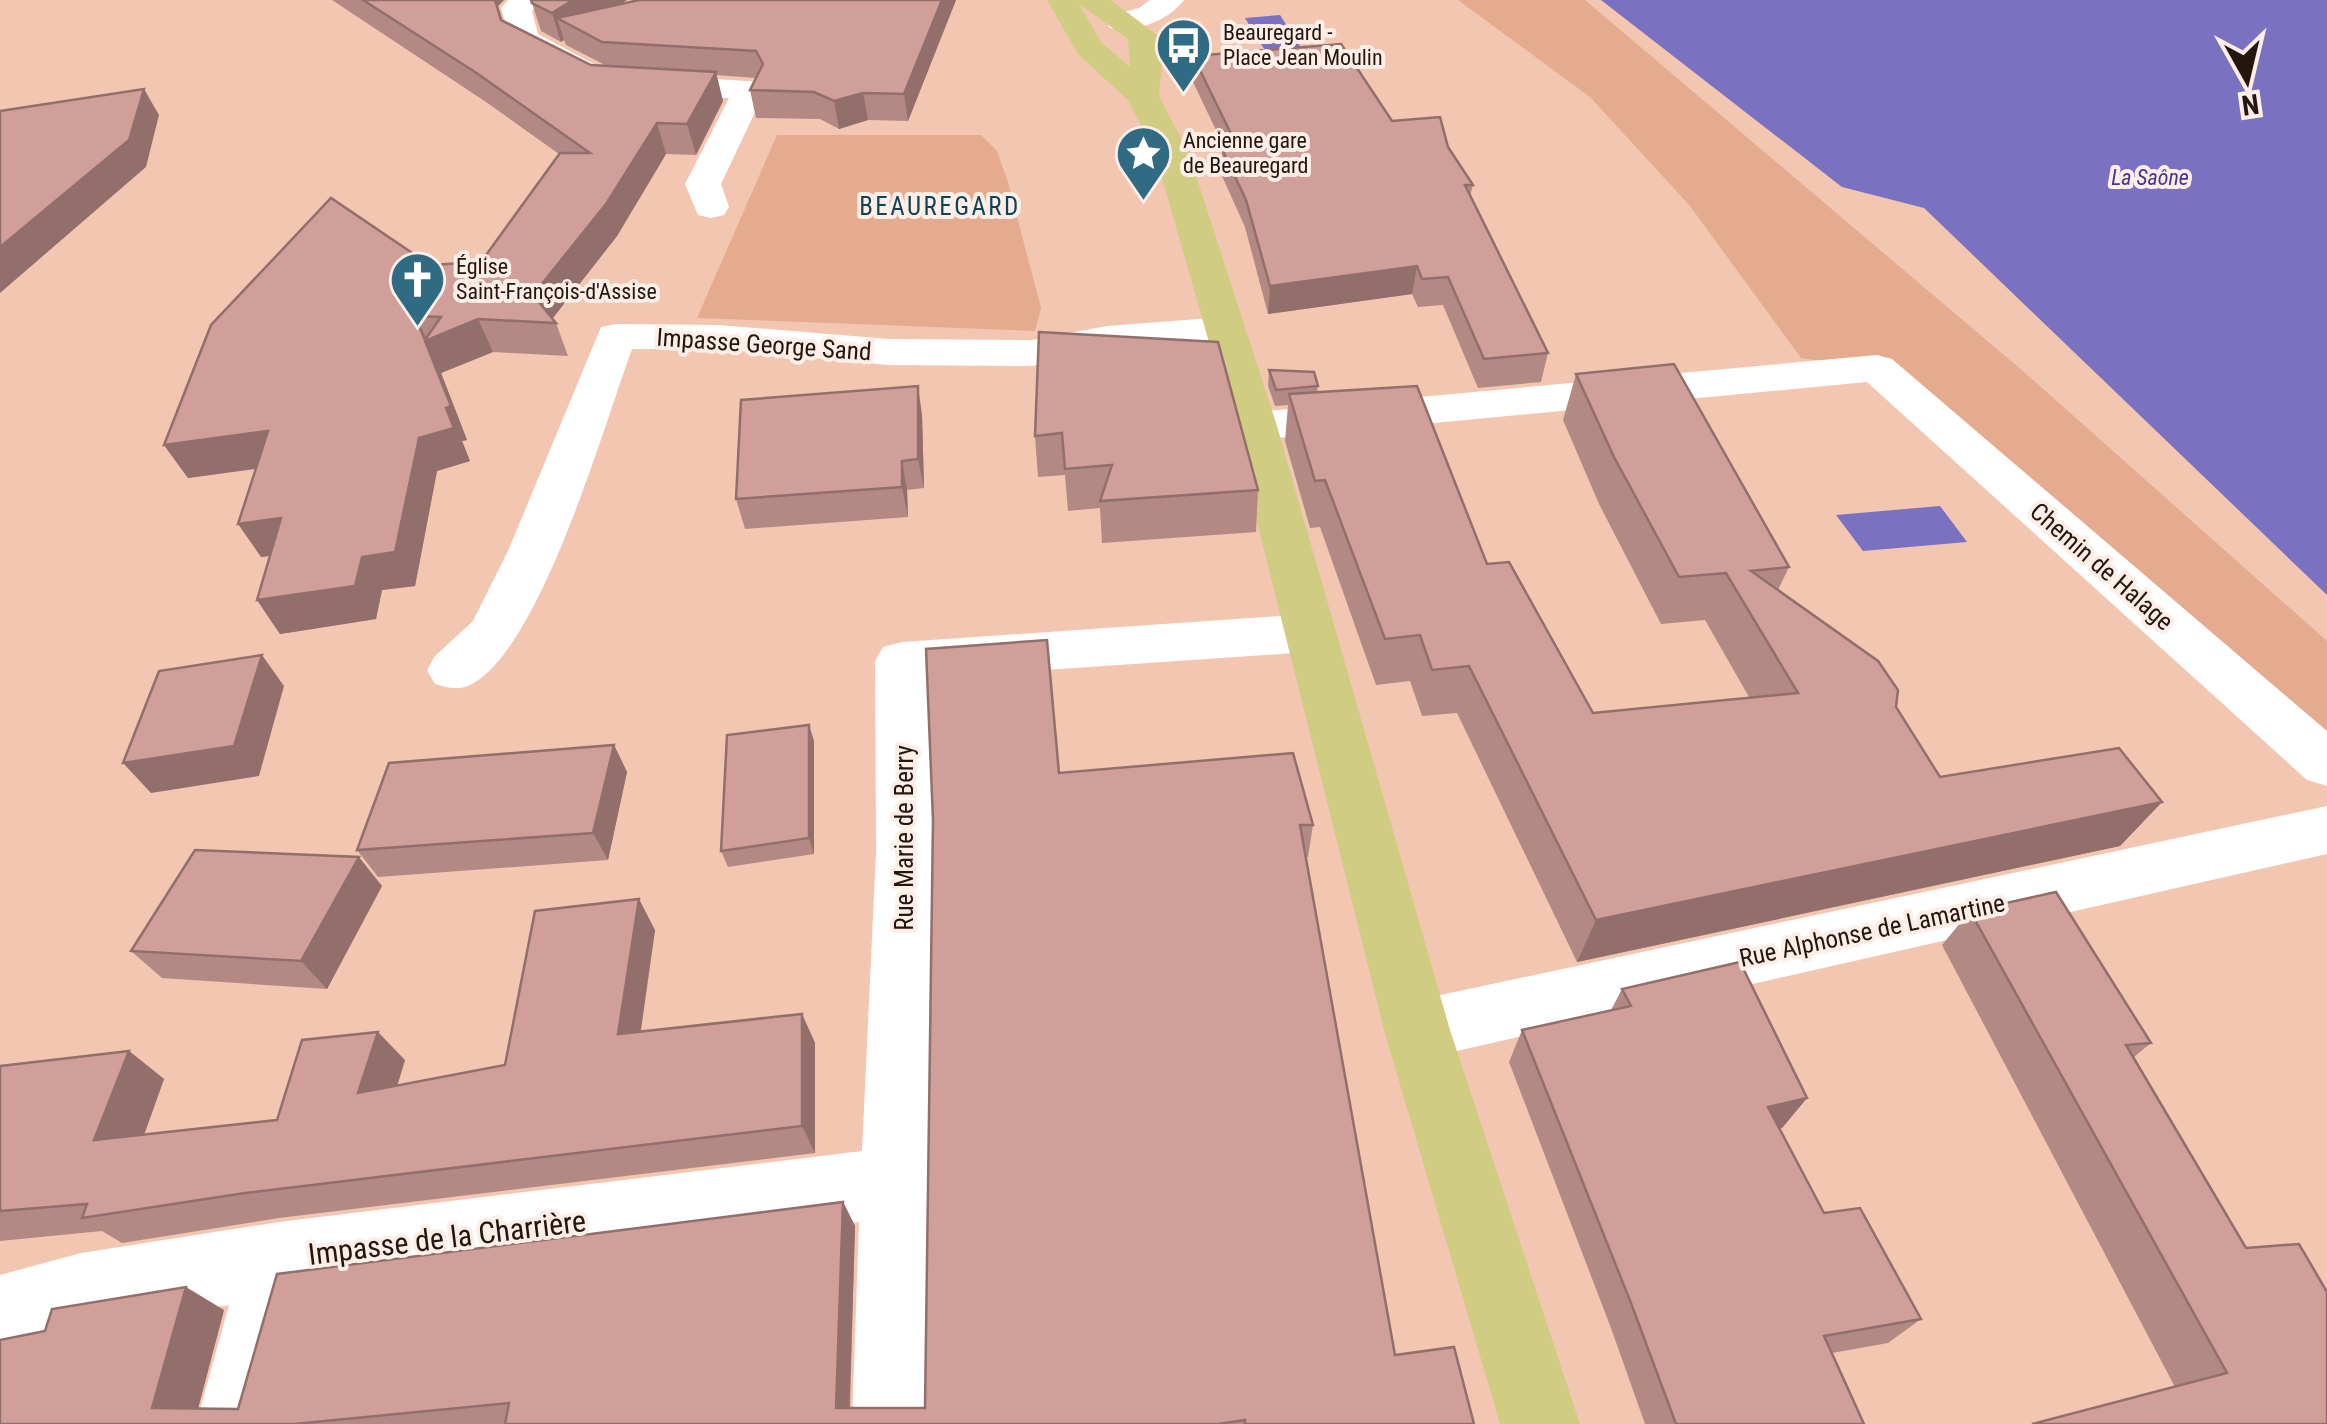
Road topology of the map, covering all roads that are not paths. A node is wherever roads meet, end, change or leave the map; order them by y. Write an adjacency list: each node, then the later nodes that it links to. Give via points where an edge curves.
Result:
1 (527, 0): 5 (street, via 516,8 524,39 602,81 750,89 703,184)
2 (1169, 0): 3 (street, via 1150,14)
3 (1096, 9): 4 (main road, via 1089,47); 4 (main road, via 1142,35)
4 (1143, 96): 6 (main road, via 1172,154)
5 (711, 207)
6 (1224, 329): 7 (main road); 9 (street, Impasse George Sand, via 1107,338 1032,353 616,336 533,551 493,633)
7 (1255, 426): 8 (main road); 10 (street, Chemin de Halage, via 1876,368)
8 (1310, 633): 12 (main road); 13 (street, Rue Marie de Berry, via 902,661 904,1015)
9 (454, 670)
10 (2327, 764)
11 (2327, 830): 12 (street, Rue Alphonse de Lamartine)
12 (1416, 1030): 18 (main road)
13 (896, 1182): 14 (street, Impasse de la Charrière); 17 (street, Rue Marie de Berry)
14 (279, 1259): 15 (street, Impasse de la Charrière, via 81,1291); 16 (street)
15 (0, 1313)
16 (236, 1424)
17 (892, 1424)
18 (1540, 1424)

